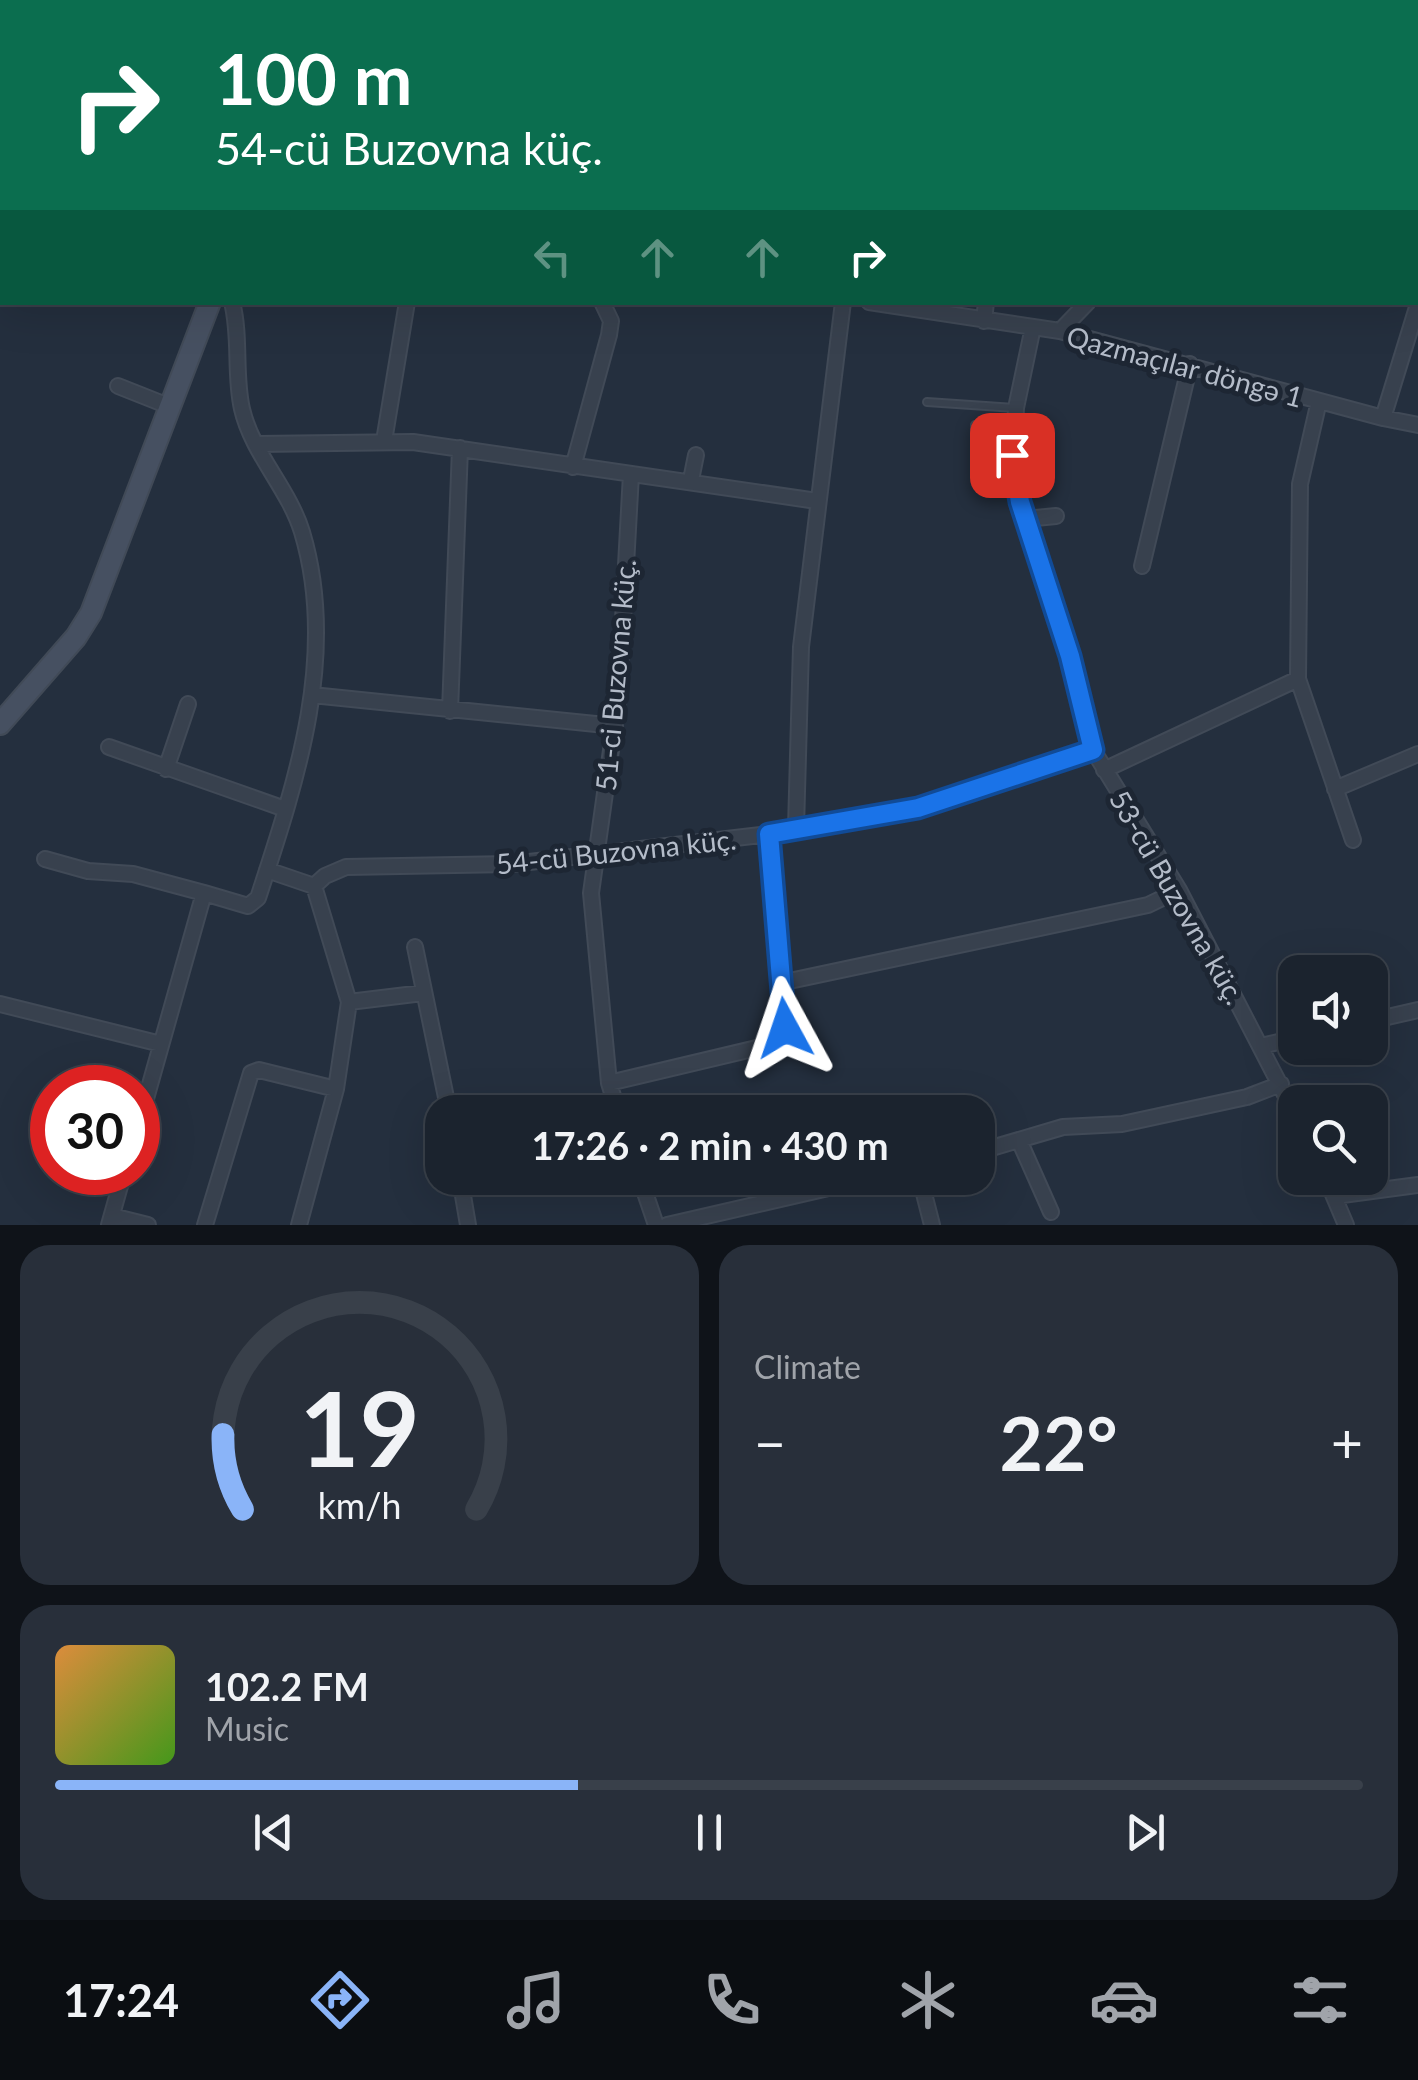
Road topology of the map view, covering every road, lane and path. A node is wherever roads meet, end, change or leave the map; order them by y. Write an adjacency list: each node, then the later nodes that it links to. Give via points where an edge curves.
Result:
1 (209, 305): 17 (street)
2 (232, 305): 23 (street, via 242,409)
3 (407, 305): 22 (street)
4 (604, 305): 27 (street, via 610,335)
5 (843, 305): 30 (street)
6 (886, 305): 10 (street, Qazmaçılar döngə 1)
7 (986, 305): 10 (street)
8 (1085, 305): 12 (street)
9 (1418, 305): 19 (street)
10 (984, 322): 11 (street, Qazmaçılar döngə 1)
11 (1033, 327): 12 (street, Qazmaçılar döngə 1); 18 (street, 53-cü Buzovna küç.)
12 (1060, 332): 13 (street, Qazmaçılar döngə 1)
13 (1190, 364): 15 (street, Qazmaçılar döngə 1); 33 (street)
14 (118, 386): 17 (street)
15 (1319, 401): 19 (street, Qazmaçılar döngə 1); 34 (street, via 1300,484)
16 (927, 402): 18 (lane)
17 (170, 407): 38 (street, via 83,627)
18 (1016, 408): 26 (street, 53-cü Buzovna küç.)
19 (1383, 418): 21 (street, Qazmaçılar döngə 1)
20 (975, 425): 26 (lane, via 975,456)
21 (1418, 425)
22 (384, 441): 23 (street); 24 (street)
23 (258, 444): 35 (street, via 297,517 309,562)
24 (460, 448): 27 (street); 37 (street)
25 (696, 456): 29 (street)
26 (1012, 459): 32 (street, 53-cü Buzovna küç.)
27 (573, 466): 28 (street)
28 (631, 474): 29 (street); 39 (street, 51-ci Buzovna küç.)
29 (691, 480): 30 (street)
30 (817, 501): 47 (street, via 801,646)
31 (1056, 516): 32 (street)
32 (1025, 518): 41 (street, 53-cü Buzovna küç.)
33 (1142, 566)
34 (1298, 679): 44 (street); 45 (street)
35 (312, 695): 37 (street); 46 (street)
36 (188, 704): 43 (street)
37 (450, 711): 39 (street)
38 (0, 724)
39 (615, 726): 50 (street, 51-ci Buzovna küç.)
40 (109, 747): 43 (street)
41 (1093, 750): 44 (street, 53-cü Buzovna küç.); 47 (street, 54-cü Buzovna küç., via 918,808)
42 (1418, 754): 45 (street)
43 (166, 769): 46 (street)
44 (1104, 770): 54 (street, 53-cü Buzovna küç.)
45 (1336, 789): 49 (street)
46 (285, 809): 52 (street)
47 (796, 828): 48 (street, 54-cü Buzovna küç.)
48 (769, 834): 50 (street, 54-cü Buzovna küç.); 57 (street)
49 (1353, 840)
50 (597, 853): 53 (street, 54-cü Buzovna küç., via 512,864 346,867); 67 (street, 51-ci Buzovna küç., via 591,922)
51 (45, 859): 55 (street)
52 (267, 870): 53 (street); 55 (street, via 254,904)
53 (314, 886): 59 (street)
54 (1180, 890): 57 (street, via 1148,906); 65 (street, 53-cü Buzovna küç.)
55 (204, 894): 64 (street)
56 (415, 948): 58 (street)
57 (780, 983): 67 (street, via 785,1028 779,1040)
58 (423, 993): 59 (street); 70 (street)
59 (349, 1002): 69 (street)
60 (0, 1004): 64 (street)
61 (1418, 1010): 62 (street)
62 (1388, 1017)
63 (1278, 1042): 65 (street)
64 (161, 1044): 66 (street)
65 (1261, 1046): 68 (street, 53-cü Buzovna küç.)
66 (155, 1065)
67 (609, 1083): 71 (street, 51-ci Buzovna küç.)
68 (1280, 1084): 72 (street, via 1122,1124 1073,1125)
69 (336, 1089): 84 (street, via 251,1072); 85 (street)
70 (445, 1095)
71 (613, 1095)
72 (1019, 1140): 73 (street); 81 (street)
73 (995, 1147)
74 (1418, 1185): 80 (street)
75 (118, 1195): 82 (street)
76 (463, 1195): 86 (street)
77 (646, 1195): 87 (street)
78 (788, 1195): 88 (street)
79 (924, 1195): 89 (street)
80 (1335, 1196): 90 (street)
81 (1050, 1212)
82 (111, 1220): 83 (street)
83 (148, 1225)
84 (204, 1225)
85 (299, 1225)
86 (468, 1225)
87 (656, 1225)
88 (667, 1225)
89 (932, 1225)
90 (1346, 1225)

